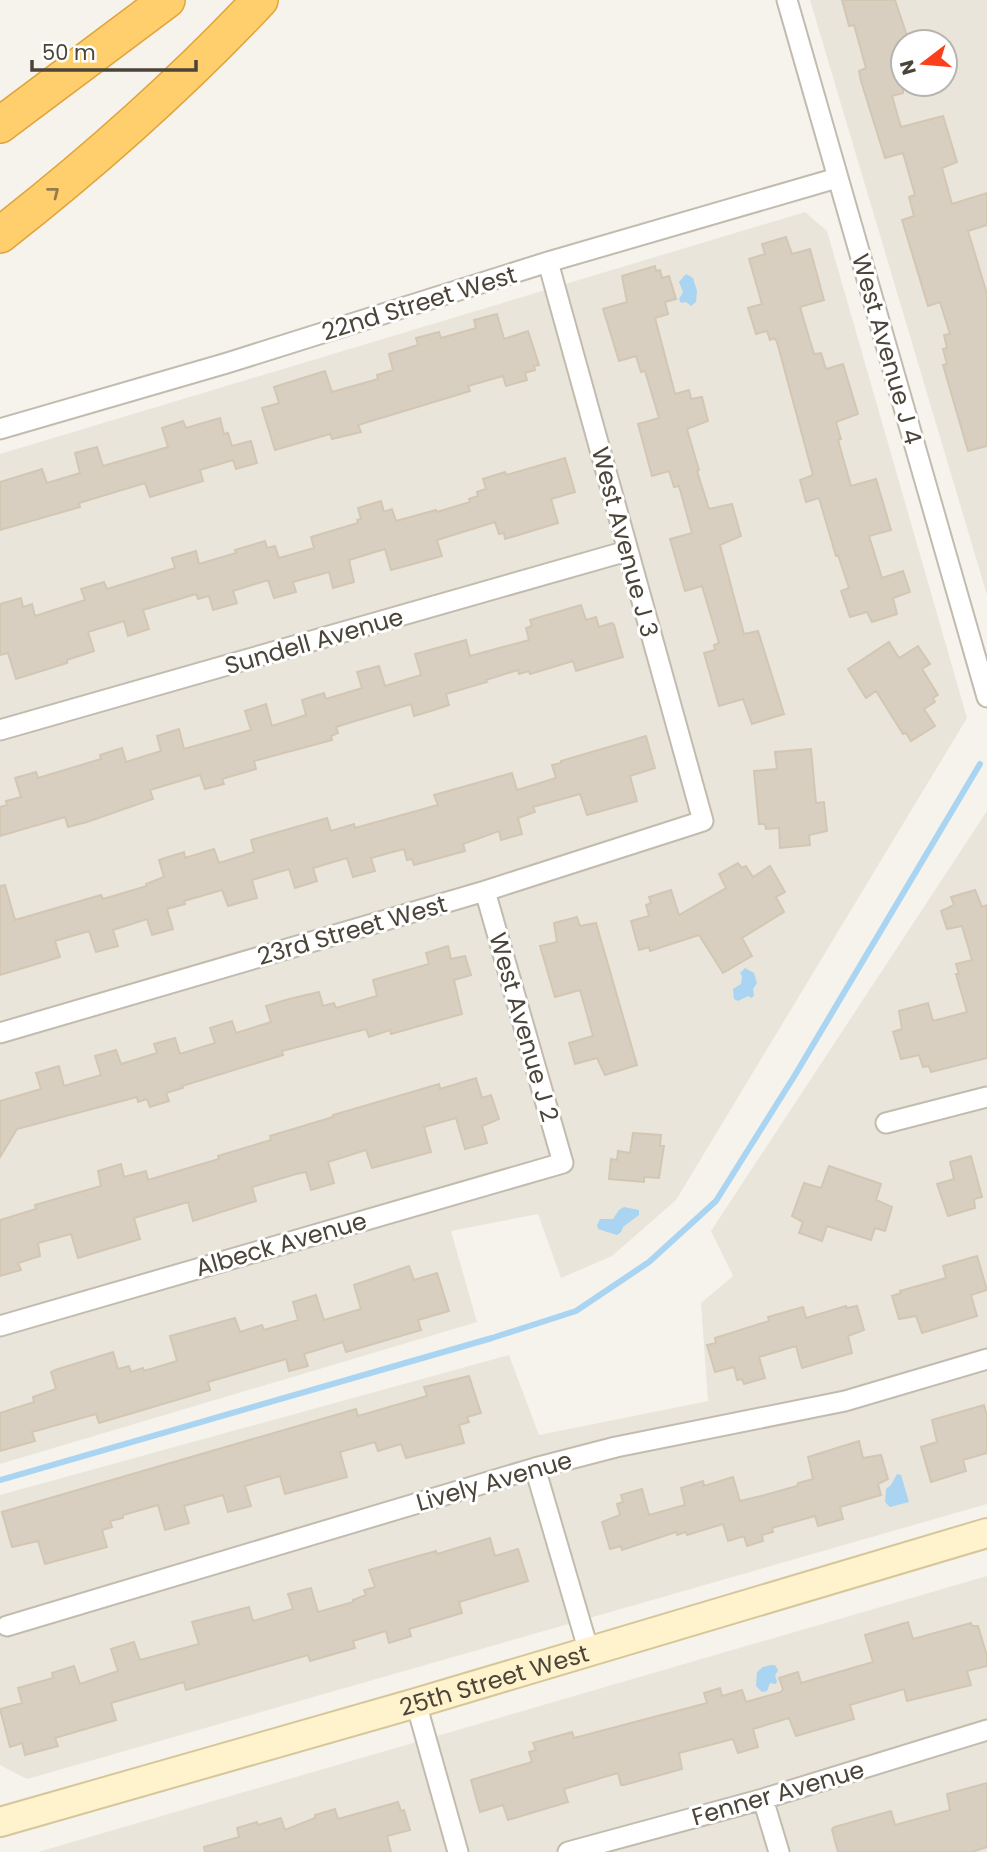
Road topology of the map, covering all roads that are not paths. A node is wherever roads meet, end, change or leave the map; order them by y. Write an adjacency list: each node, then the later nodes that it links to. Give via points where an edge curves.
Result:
1 (167, 0): 4 (highway)
2 (260, 0): 6 (highway, one-way to 2, via 74,177)
3 (787, 0): 5 (street, West Avenue J 4)
4 (0, 125)
5 (837, 178): 7 (street, 22nd Street West); 10 (street, West Avenue J 4)
6 (0, 234)
7 (548, 262): 8 (street, 22nd Street West); 9 (street, West Avenue J 3)
8 (0, 429)
9 (627, 551): 11 (street, Sundell Avenue); 12 (street, West Avenue J 3)
10 (987, 697)
11 (0, 730)
12 (702, 821): 13 (street, 23rd Street West)
13 (485, 891): 14 (street, 23rd Street West); 17 (street, West Avenue J 2)
14 (0, 1032)
15 (987, 1097): 16 (street)
16 (886, 1123)
17 (563, 1163): 18 (street, Albeck Avenue)
18 (0, 1326)
19 (987, 1359): 20 (street, Lively Avenue, via 845,1401)
20 (535, 1468): 22 (street, Lively Avenue); 23 (street)
21 (987, 1533): 23 (street, 25th Street West)
22 (7, 1626)
23 (589, 1651): 24 (street, 25th Street West)
24 (416, 1703): 27 (street, 25th Street West); 28 (street)
25 (987, 1730): 26 (street, Fenner Avenue)
26 (763, 1799): 29 (street, Fenner Avenue); 30 (street)
27 (0, 1822)
28 (458, 1852)
29 (568, 1852)
30 (779, 1852)

